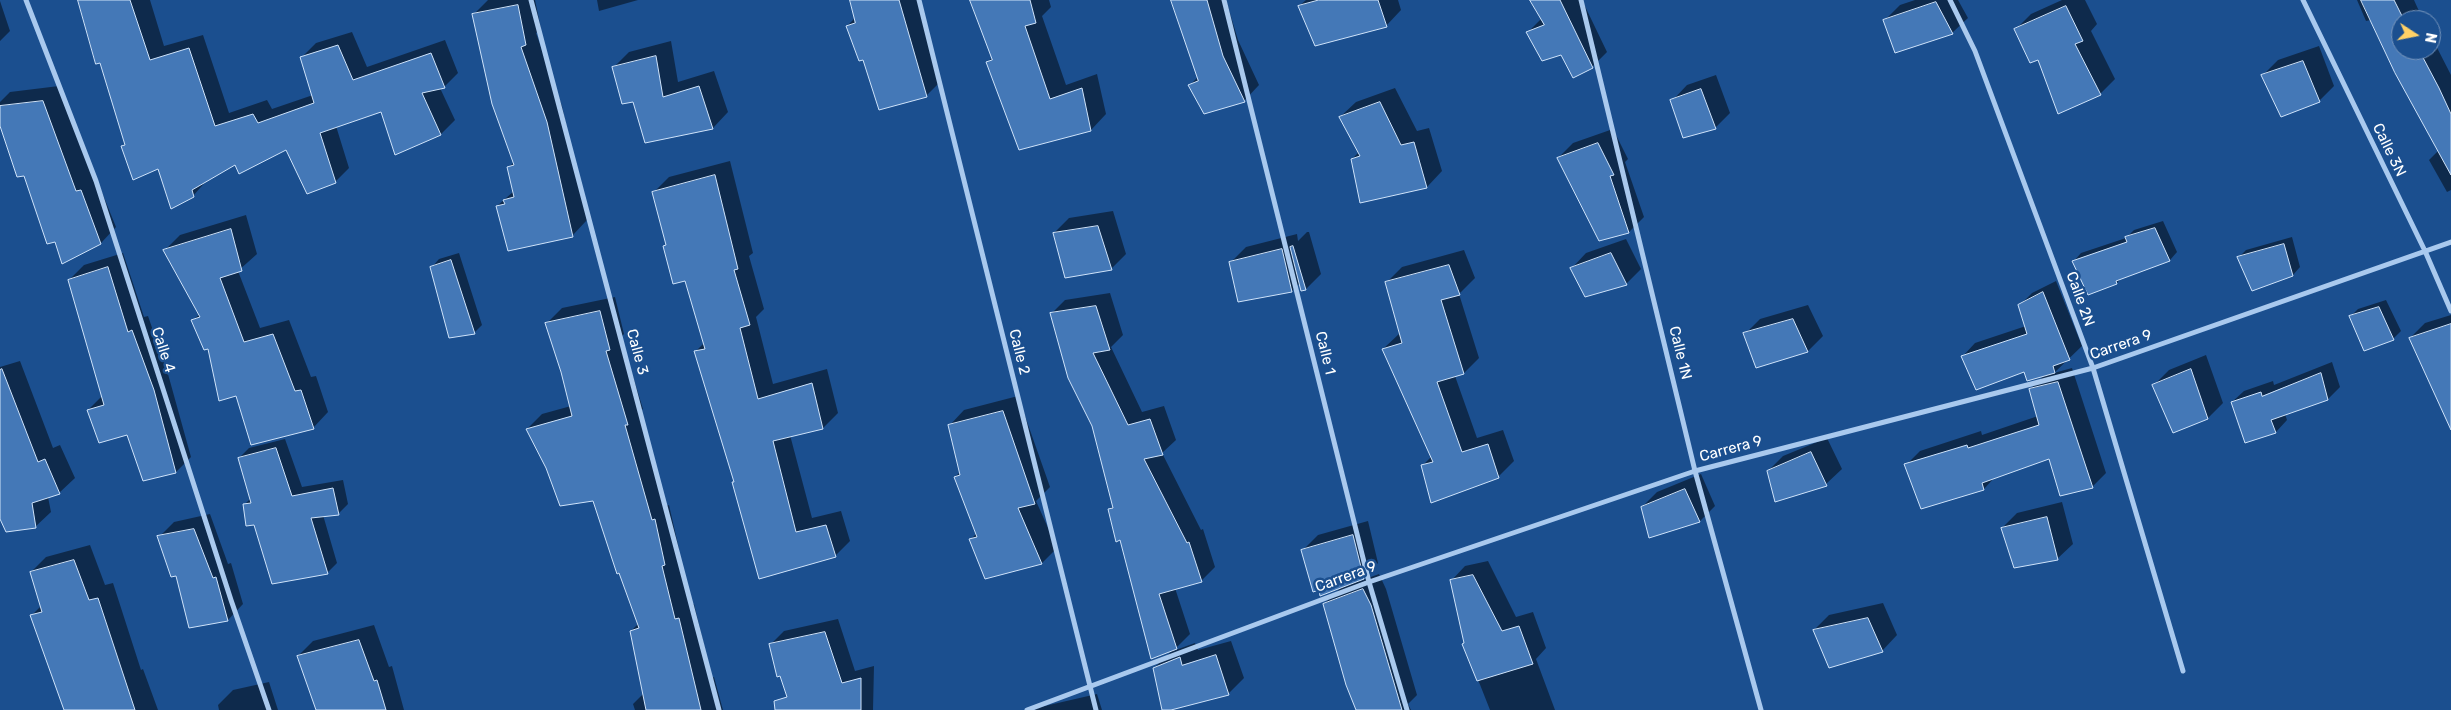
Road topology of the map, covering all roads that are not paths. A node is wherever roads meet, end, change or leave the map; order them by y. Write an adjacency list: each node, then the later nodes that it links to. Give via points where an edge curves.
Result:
1 (26, 0): 16 (street, Calle 4, via 96,181)
2 (532, 0): 17 (street, Calle 3)
3 (919, 0): 15 (street, Calle 2)
4 (1224, 0): 13 (street, Calle 1)
5 (1581, 0): 12 (street, Calle 1N)
6 (1950, 0): 11 (street, Calle 2N, via 1975,51)
7 (2303, 0): 9 (street, Calle 3N)
8 (2451, 242): 9 (street, Carrera 9)
9 (2425, 252): 10 (street, Calle 3N); 11 (street, Carrera 9)
10 (2451, 312)
11 (2093, 368): 12 (street, Carrera 9); 14 (street, Calle 2N)
12 (1696, 471): 13 (street, Carrera 9); 21 (street, Calle 1N)
13 (1369, 582): 15 (street, Carrera 9); 20 (street, Calle 1)
14 (2183, 671)
15 (1089, 686): 18 (street, Carrera 9); 19 (street, Calle 2)
16 (269, 710)
17 (719, 710)
18 (1027, 710)
19 (1096, 710)
20 (1407, 710)
21 (1761, 710)

